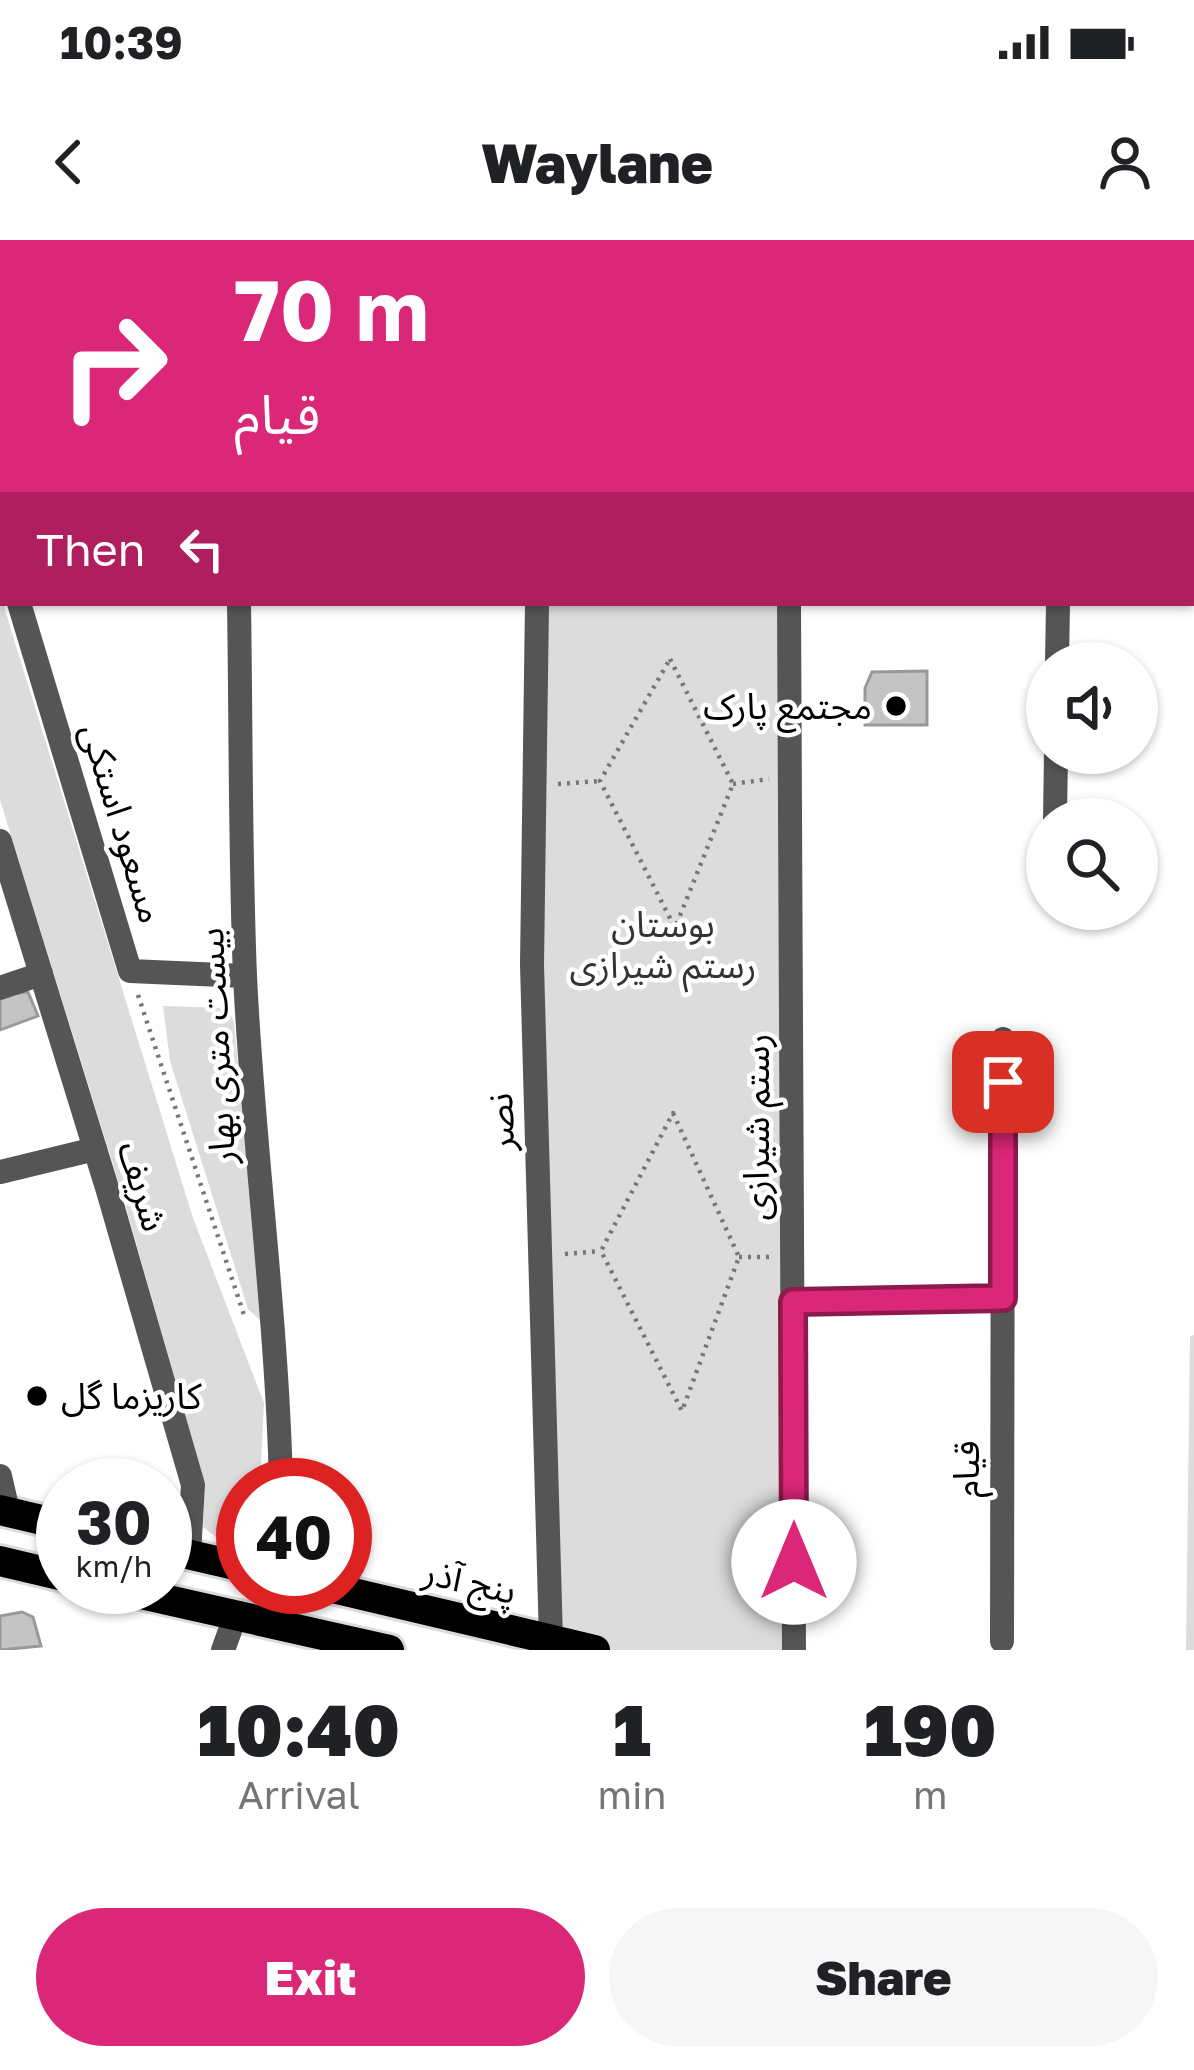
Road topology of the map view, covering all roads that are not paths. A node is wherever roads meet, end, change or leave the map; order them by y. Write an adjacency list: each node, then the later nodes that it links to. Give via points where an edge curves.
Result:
1 (20, 606): 9 (street, مسعود استکی, via 130,971)
2 (239, 606): 9 (street, بیست متری بهار)
3 (537, 606): 26 (street, نصر, via 532,965)
4 (789, 606): 15 (street, رستم شیرازی)
5 (1058, 606): 6 (street)
6 (1057, 642)
7 (2, 856): 8 (street, شریف)
8 (41, 974): 10 (street); 12 (street, شریف)
9 (245, 976): 17 (street, بیست متری بهار)
10 (0, 988)
11 (1003, 1040): 14 (street, قیام)
12 (95, 1149): 13 (street); 16 (street, شریف)
13 (0, 1172)
14 (1003, 1298): 15 (street); 27 (street, قیام)
15 (793, 1302): 32 (street, رستم شیرازی)
16 (185, 1458)
17 (280, 1458)
18 (0, 1476): 19 (street)
19 (4, 1510): 20 (main road)
20 (36, 1518)
21 (0, 1561): 22 (main road)
22 (36, 1570)
23 (372, 1597): 26 (main road, پنج آذر)
24 (192, 1606): 25 (main road)
25 (235, 1616): 28 (main road); 29 (street)
26 (551, 1640): 31 (main road, پنج آذر)
27 (1002, 1640)
28 (310, 1642): 30 (main road)
29 (223, 1650)
30 (388, 1650)
31 (595, 1650)
32 (794, 1650)

